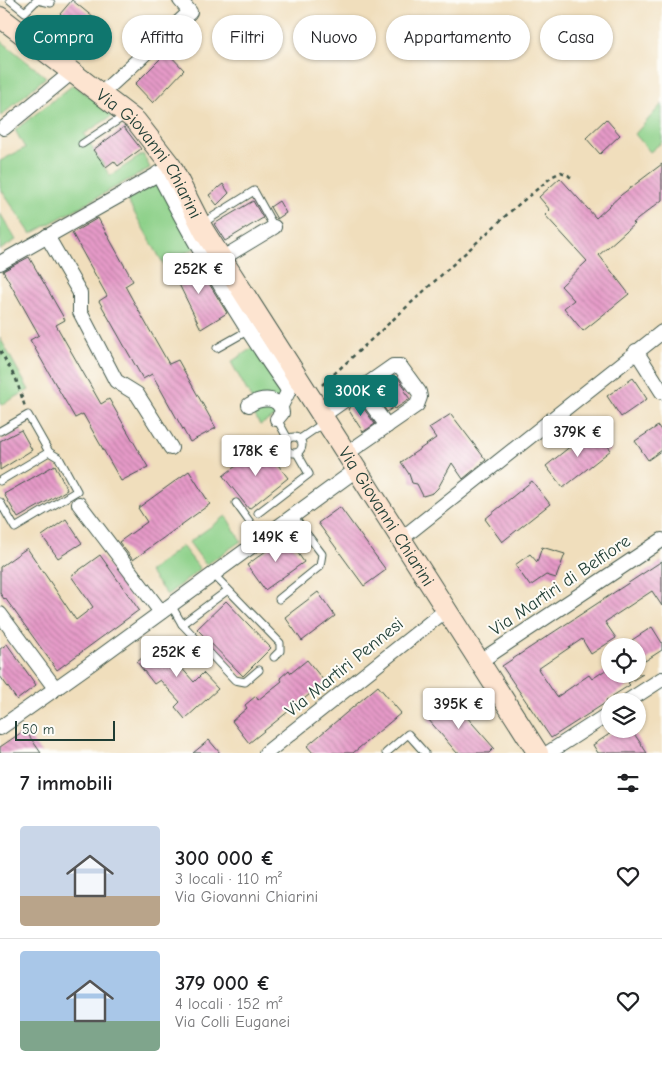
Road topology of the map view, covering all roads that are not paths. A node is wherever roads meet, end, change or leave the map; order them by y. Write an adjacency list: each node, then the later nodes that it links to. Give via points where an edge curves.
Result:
1 (10, 0): 3 (lane, via 25,12 37,0)
2 (180, 0): 6 (street, via 190,12)
3 (51, 3)
4 (0, 17): 5 (main road, Via Giovanni Chiarini)
5 (72, 72): 6 (main road, Via Giovanni Chiarini); 8 (street)
6 (101, 94): 7 (main road, Via Giovanni Chiarini)
7 (127, 114): 9 (lane); 10 (main road, Via Giovanni Chiarini, via 136,121)
8 (4, 128)
9 (82, 144)
10 (165, 170): 11 (main road, Via Giovanni Chiarini); 13 (street); 16 (street, via 198,250)
11 (200, 224): 12 (lane, via 254,191); 14 (main road, Via Giovanni Chiarini)
12 (274, 227): 14 (street)
13 (47, 236): 15 (street); 29 (street, via 80,293 80,312 116,381 137,394)
14 (221, 259): 16 (main road, Via Giovanni Chiarini)
15 (0, 263)
16 (255, 327): 18 (lane); 23 (street, via 288,392); 24 (main road, Via Giovanni Chiarini)
17 (662, 332): 19 (street)
18 (217, 348)
19 (636, 351): 21 (street); 40 (street)
20 (361, 390): 24 (street); 25 (street); 25 (street, via 394,366 400,366 419,392 420,402)
21 (662, 392)
22 (250, 405): 23 (street, via 258,399 270,399)
23 (279, 413): 27 (lane)
24 (324, 419): 28 (lane); 32 (main road, Via Giovanni Chiarini)
25 (387, 426): 32 (street)
26 (0, 431): 30 (lane, via 28,415)
27 (288, 439): 28 (lane, via 296,436); 31 (lane, via 287,449)
28 (300, 439): 31 (lane, via 302,447)
29 (171, 448)
30 (49, 452): 33 (lane); 34 (lane, via 59,458 77,491 15,528)
31 (297, 453): 37 (lane, via 309,474)
32 (351, 462): 38 (street); 40 (main road, Via Giovanni Chiarini)
33 (0, 481)
34 (0, 502)
35 (236, 503): 39 (lane)
36 (79, 504): 45 (street)
37 (258, 513)
38 (293, 516): 39 (street); 44 (lane, via 322,554 320,566)
39 (262, 539): 42 (street)
40 (401, 539): 46 (main road, Via Giovanni Chiarini)
41 (662, 540): 50 (street, Via Martiri di Belfiore)
42 (213, 574): 43 (lane); 45 (street)
43 (228, 590): 48 (lane); 49 (lane, via 280,643 280,651)
44 (279, 599)
45 (166, 609): 48 (lane); 53 (street)
46 (446, 610): 50 (main road, Via Giovanni Chiarini); 57 (street, Via Martiri Pennesi)
47 (0, 614): 53 (street)
48 (182, 624): 51 (lane, via 235,680 245,682)
49 (274, 657)
50 (479, 662): 60 (main road, Via Giovanni Chiarini)
51 (259, 670)
52 (662, 679): 54 (street)
53 (55, 688): 56 (street)
54 (640, 693)
55 (601, 719): 61 (street)
56 (0, 728)
57 (266, 753)
58 (386, 753): 59 (lane, via 408,734)
59 (425, 753)
60 (538, 753)
61 (548, 753)

